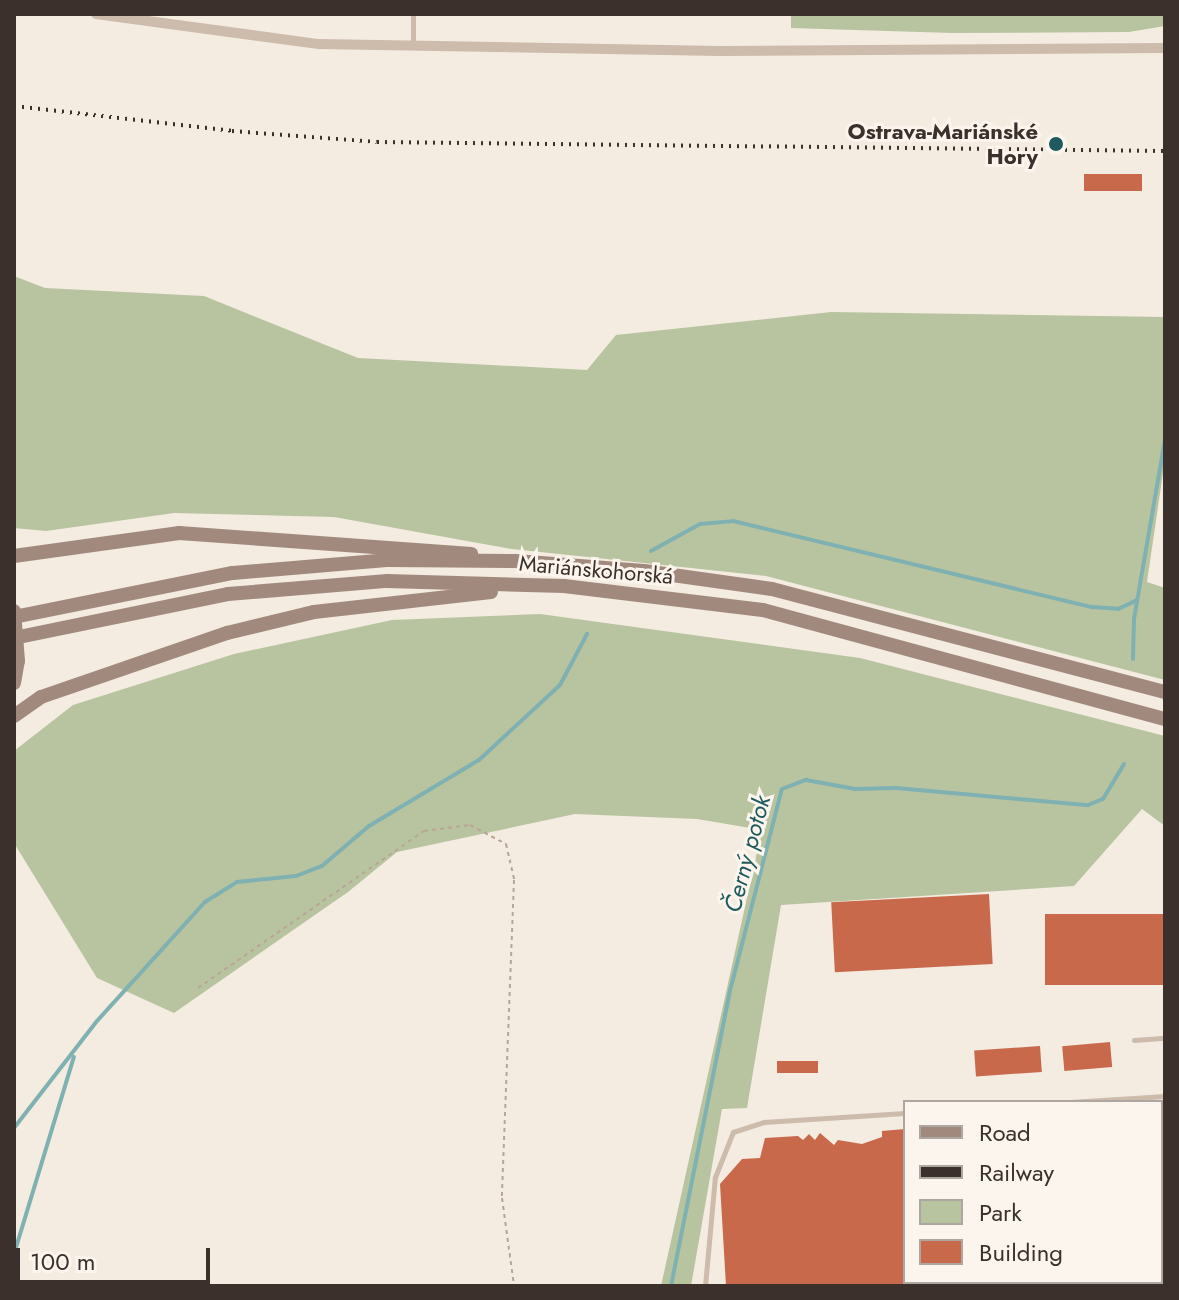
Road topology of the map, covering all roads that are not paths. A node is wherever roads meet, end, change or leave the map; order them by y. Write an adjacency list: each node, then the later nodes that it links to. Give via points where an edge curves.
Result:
1 (96, 14): 3 (street)
2 (413, 14): 4 (lane)
3 (111, 15): 4 (street, via 319,44)
4 (413, 46): 5 (street, via 720,51)
5 (1165, 48)
6 (14, 556): 7 (main road, via 179,533 448,550)
7 (515, 561): 9 (main road, Mariánskohorská, via 389,560 233,573); 12 (main road, Mariánskohorská, via 772,589)
8 (564, 586): 10 (main road, Mariánskohorská, via 387,581 228,594); 13 (main road, via 408,599 270,622 85,680 41,697); 14 (main road, Mariánskohorská, via 763,610)
9 (14, 614): 11 (main road, bridge)
10 (14, 638)
11 (14, 683)
12 (1165, 692)
13 (14, 716)
14 (1165, 719)
15 (1165, 1038): 16 (lane)
16 (1134, 1040)
17 (1165, 1096): 18 (lane)
18 (1102, 1100)
19 (903, 1113): 20 (lane, via 764,1122 733,1132 715,1177)
20 (705, 1286)

